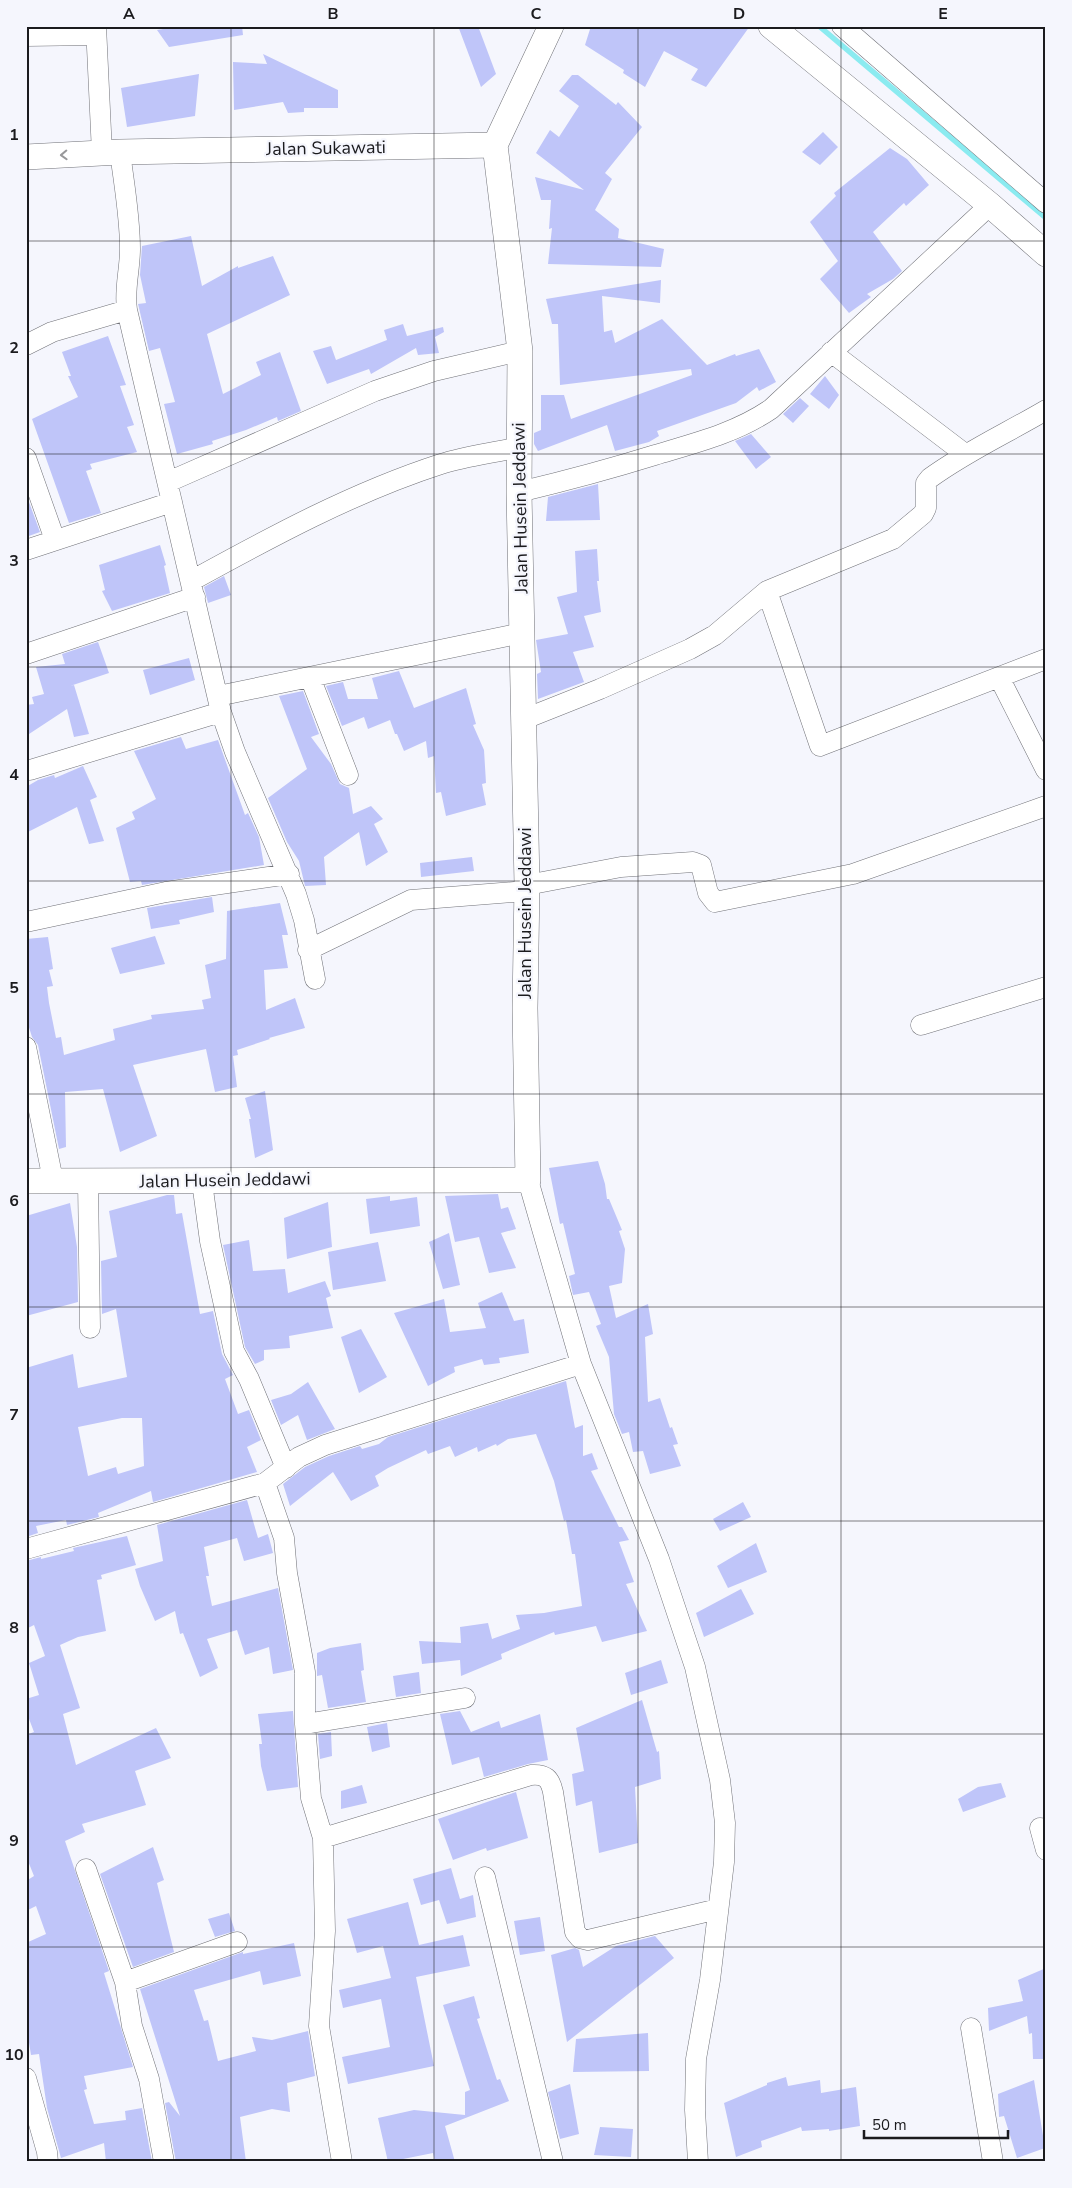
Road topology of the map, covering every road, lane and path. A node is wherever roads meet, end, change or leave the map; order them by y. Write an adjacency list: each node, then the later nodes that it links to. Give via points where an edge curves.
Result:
1 (551, 26): 6 (street)
2 (771, 26): 10 (street)
3 (842, 26): 9 (street)
4 (96, 31): 5 (street); 7 (street)
5 (26, 36)
6 (495, 145): 7 (street, Jalan Sukawati); 14 (street, Jalan Husein Jeddawi)
7 (111, 152): 8 (street, Jalan Sukawati, one-way to 8); 12 (street, via 129,224)
8 (26, 157)
9 (1046, 203)
10 (990, 206): 11 (street); 15 (street, via 896,296)
11 (1046, 254)
12 (126, 310): 13 (street, via 52,332); 20 (street)
13 (26, 345)
14 (520, 351): 17 (street, Jalan Husein Jeddawi); 20 (street, via 434,371 375,391)
15 (831, 352): 18 (street); 21 (street, via 771,409 751,423 684,447)
16 (1046, 410): 18 (street)
17 (519, 447): 21 (street, Jalan Husein Jeddawi); 25 (street, via 443,463 395,481 286,531)
18 (965, 454): 26 (street, via 930,478 926,483 923,514 893,539)
19 (26, 458): 23 (street)
20 (168, 482): 22 (street)
21 (519, 492): 27 (street, Jalan Husein Jeddawi)
22 (172, 502): 23 (street); 25 (street)
23 (55, 540): 24 (street)
24 (26, 550)
25 (193, 589): 28 (street); 32 (street)
26 (767, 591): 31 (street, via 820,746); 33 (street, via 715,634 690,649)
27 (522, 633): 30 (street); 33 (street, Jalan Husein Jeddawi)
28 (26, 654)
29 (1046, 659): 31 (street)
30 (310, 677): 32 (street); 36 (street)
31 (999, 677): 35 (street)
32 (219, 704): 34 (street); 38 (street, via 235,752)
33 (522, 720): 39 (street, Jalan Husein Jeddawi)
34 (30, 770)
35 (1046, 770)
36 (348, 775)
37 (1046, 806): 39 (street, via 854,874 715,902 708,893 701,865 693,862 621,867)
38 (288, 874): 40 (street, via 166,892); 41 (street, via 304,920)
39 (527, 888): 41 (street, via 411,900); 48 (street, Jalan Husein Jeddawi)
40 (26, 922)
41 (308, 950): 42 (street)
42 (315, 979)
43 (1046, 988): 44 (street)
44 (922, 1025)
45 (26, 1047): 46 (street)
46 (53, 1180): 47 (street, Jalan Husein Jeddawi); 49 (street, Jalan Husein Jeddawi)
47 (88, 1180): 50 (street, Jalan Husein Jeddawi); 51 (street)
48 (528, 1180): 50 (street, Jalan Husein Jeddawi); 52 (street)
49 (26, 1181)
50 (202, 1182): 53 (street, via 210,1242 234,1351)
51 (90, 1328)
52 (580, 1364): 53 (street, via 325,1445 299,1457); 63 (street, via 659,1560 695,1667 720,1780 725,1823)
53 (286, 1468): 54 (street)
54 (265, 1483): 55 (street); 57 (street, via 284,1538 305,1672)
55 (26, 1549)
56 (465, 1698): 57 (street)
57 (305, 1724): 59 (street, via 311,1798)
58 (1040, 1828): 60 (street)
59 (323, 1838): 63 (street, via 531,1775 542,1775 549,1779 553,1792 575,1932 580,1938 588,1940); 70 (street, via 325,1931 319,2026)
60 (1046, 1850)
61 (86, 1869): 65 (street)
62 (485, 1877): 71 (street)
63 (718, 1909): 72 (street, via 696,2060)
64 (237, 1942): 65 (street)
65 (125, 1982): 69 (street, via 132,2026 150,2079)
66 (971, 2028): 73 (street)
67 (26, 2078): 68 (street)
68 (48, 2162)
69 (164, 2162)
70 (342, 2162)
71 (553, 2162)
72 (698, 2162)
73 (993, 2162)

